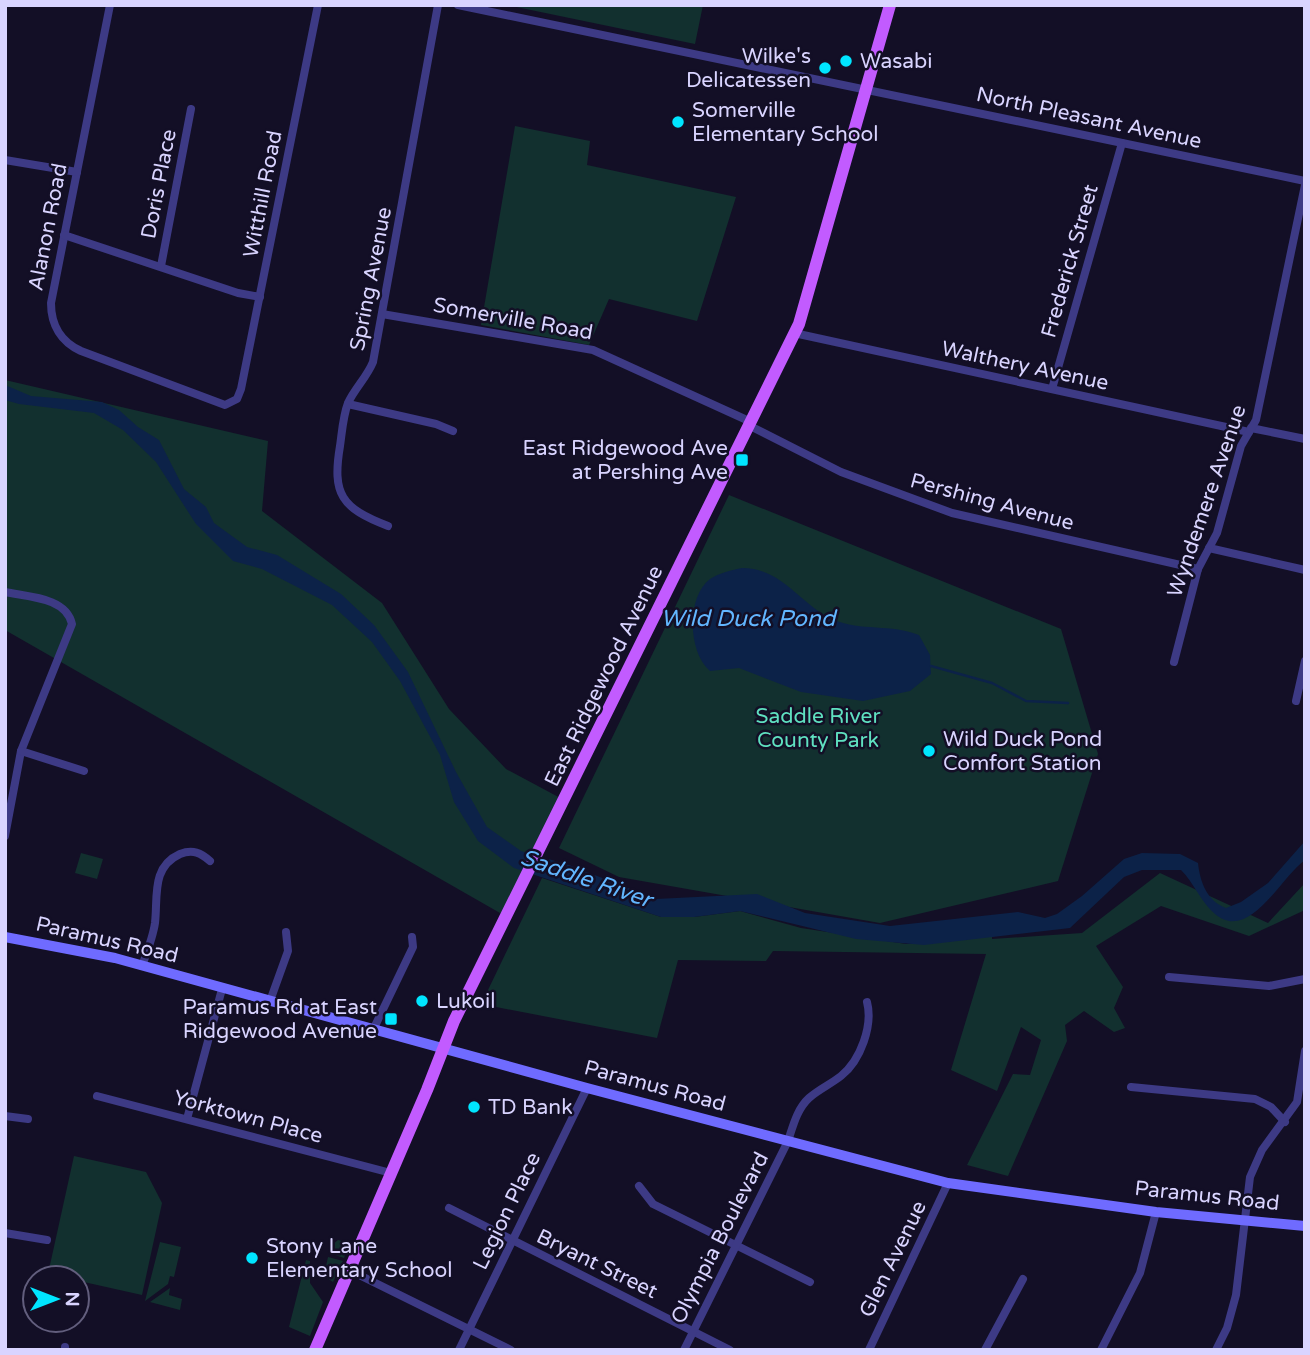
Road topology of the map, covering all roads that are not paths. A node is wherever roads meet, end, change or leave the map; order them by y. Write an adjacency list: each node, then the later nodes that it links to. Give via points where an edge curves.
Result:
1 (110, 5): 10 (street, Alanon Road)
2 (318, 5): 14 (street, Witthill Road)
3 (438, 5): 15 (street, Spring Avenue)
4 (457, 5): 6 (street, North Pleasant Avenue)
5 (890, 5): 6 (main road, East Ridgewood Avenue)
6 (867, 90): 8 (street, North Pleasant Avenue); 16 (main road, East Ridgewood Avenue)
7 (191, 109): 13 (street, Doris Place)
8 (1122, 143): 11 (street, North Pleasant Avenue); 18 (street, Frederick Street)
9 (5, 159): 10 (street)
10 (77, 172): 12 (street, Alanon Road)
11 (1305, 183): 21 (street, Wyndemere Avenue, via 1256,420)
12 (64, 235): 13 (street); 17 (street, Alanon Road, via 51,314 66,342 219,405 231,403)
13 (160, 266): 14 (street)
14 (260, 297): 17 (street, Witthill Road)
15 (382, 314): 19 (street, Spring Avenue, via 373,362); 20 (street, Somerville Road, via 593,350)
16 (794, 333): 18 (street, Walthery Avenue); 20 (main road, East Ridgewood Avenue)
17 (241, 389)
18 (1052, 389): 21 (street, Walthery Avenue)
19 (348, 404): 22 (street); 24 (street, Spring Avenue, via 336,484 346,501)
20 (749, 423): 26 (street, Pershing Avenue, via 841,472 952,513); 46 (main road, East Ridgewood Avenue)
21 (1250, 430): 23 (street, Walthery Avenue); 25 (street, Wyndemere Avenue)
22 (453, 431)
23 (1305, 439)
24 (388, 526)
25 (1209, 548): 26 (street, Wyndemere Avenue); 27 (street)
26 (1198, 569): 30 (street, Wyndemere Avenue)
27 (1305, 570)
28 (5, 593): 32 (street, via 61,606 72,624)
29 (1305, 661): 31 (street)
30 (1174, 662)
31 (1296, 701)
32 (21, 751): 33 (street); 34 (street)
33 (84, 771)
34 (5, 836)
35 (210, 861): 39 (street, via 186,852 164,867 156,891 155,926)
36 (286, 932): 43 (street, via 289,951)
37 (5, 936): 39 (main road, Paramus Road)
38 (412, 937): 45 (street, via 413,947)
39 (142, 965): 42 (main road, Paramus Road)
40 (1170, 977): 41 (street, via 1269,986)
41 (1305, 979)
42 (222, 989): 43 (main road, Paramus Road); 53 (street)
43 (270, 1001): 45 (main road, Paramus Road)
44 (867, 1002): 55 (street, Olympia Boulevard, via 871,1016 856,1058 803,1105)
45 (374, 1028): 46 (main road, Paramus Road)
46 (444, 1046): 49 (main road, Paramus Road); 56 (main road, East Ridgewood Avenue)
47 (1305, 1051): 54 (street, via 1300,1093)
48 (1131, 1087): 54 (street, via 1255,1099)
49 (587, 1088): 55 (main road, Paramus Road); 65 (street, Legion Place)
50 (97, 1096): 53 (street, Yorktown Place)
51 (5, 1116): 52 (street)
52 (29, 1119)
53 (187, 1119): 56 (street, Yorktown Place)
54 (1285, 1122): 61 (street, via 1255,1163)
55 (788, 1142): 57 (main road, Paramus Road); 66 (street, Olympia Boulevard)
56 (391, 1173): 67 (main road, East Ridgewood Avenue)
57 (948, 1183): 60 (main road, Paramus Road); 77 (street, Glen Avenue)
58 (639, 1186): 66 (street, via 653,1204)
59 (449, 1208): 65 (street, Bryant Street)
60 (1156, 1212): 61 (main road, Paramus Road); 79 (street, via 1140,1273)
61 (1243, 1219): 62 (main road, Paramus Road); 80 (street, via 1236,1295)
62 (1305, 1226)
63 (5, 1233): 64 (street)
64 (47, 1240)
65 (512, 1242): 70 (street, Legion Place); 71 (street, Bryant Street)
66 (736, 1245): 69 (street); 71 (street, Olympia Boulevard)
67 (349, 1270): 70 (street); 72 (main road, East Ridgewood Avenue)
68 (1023, 1279): 78 (street)
69 (810, 1282)
70 (469, 1329): 73 (street, Legion Place); 74 (street)
71 (693, 1332): 75 (street, Olympia Boulevard); 76 (street, Bryant Street)
72 (315, 1350)
73 (459, 1350)
74 (511, 1350)
75 (684, 1350)
76 (730, 1350)
77 (869, 1350)
78 (985, 1350)
79 (1101, 1350)
80 (1216, 1350)

